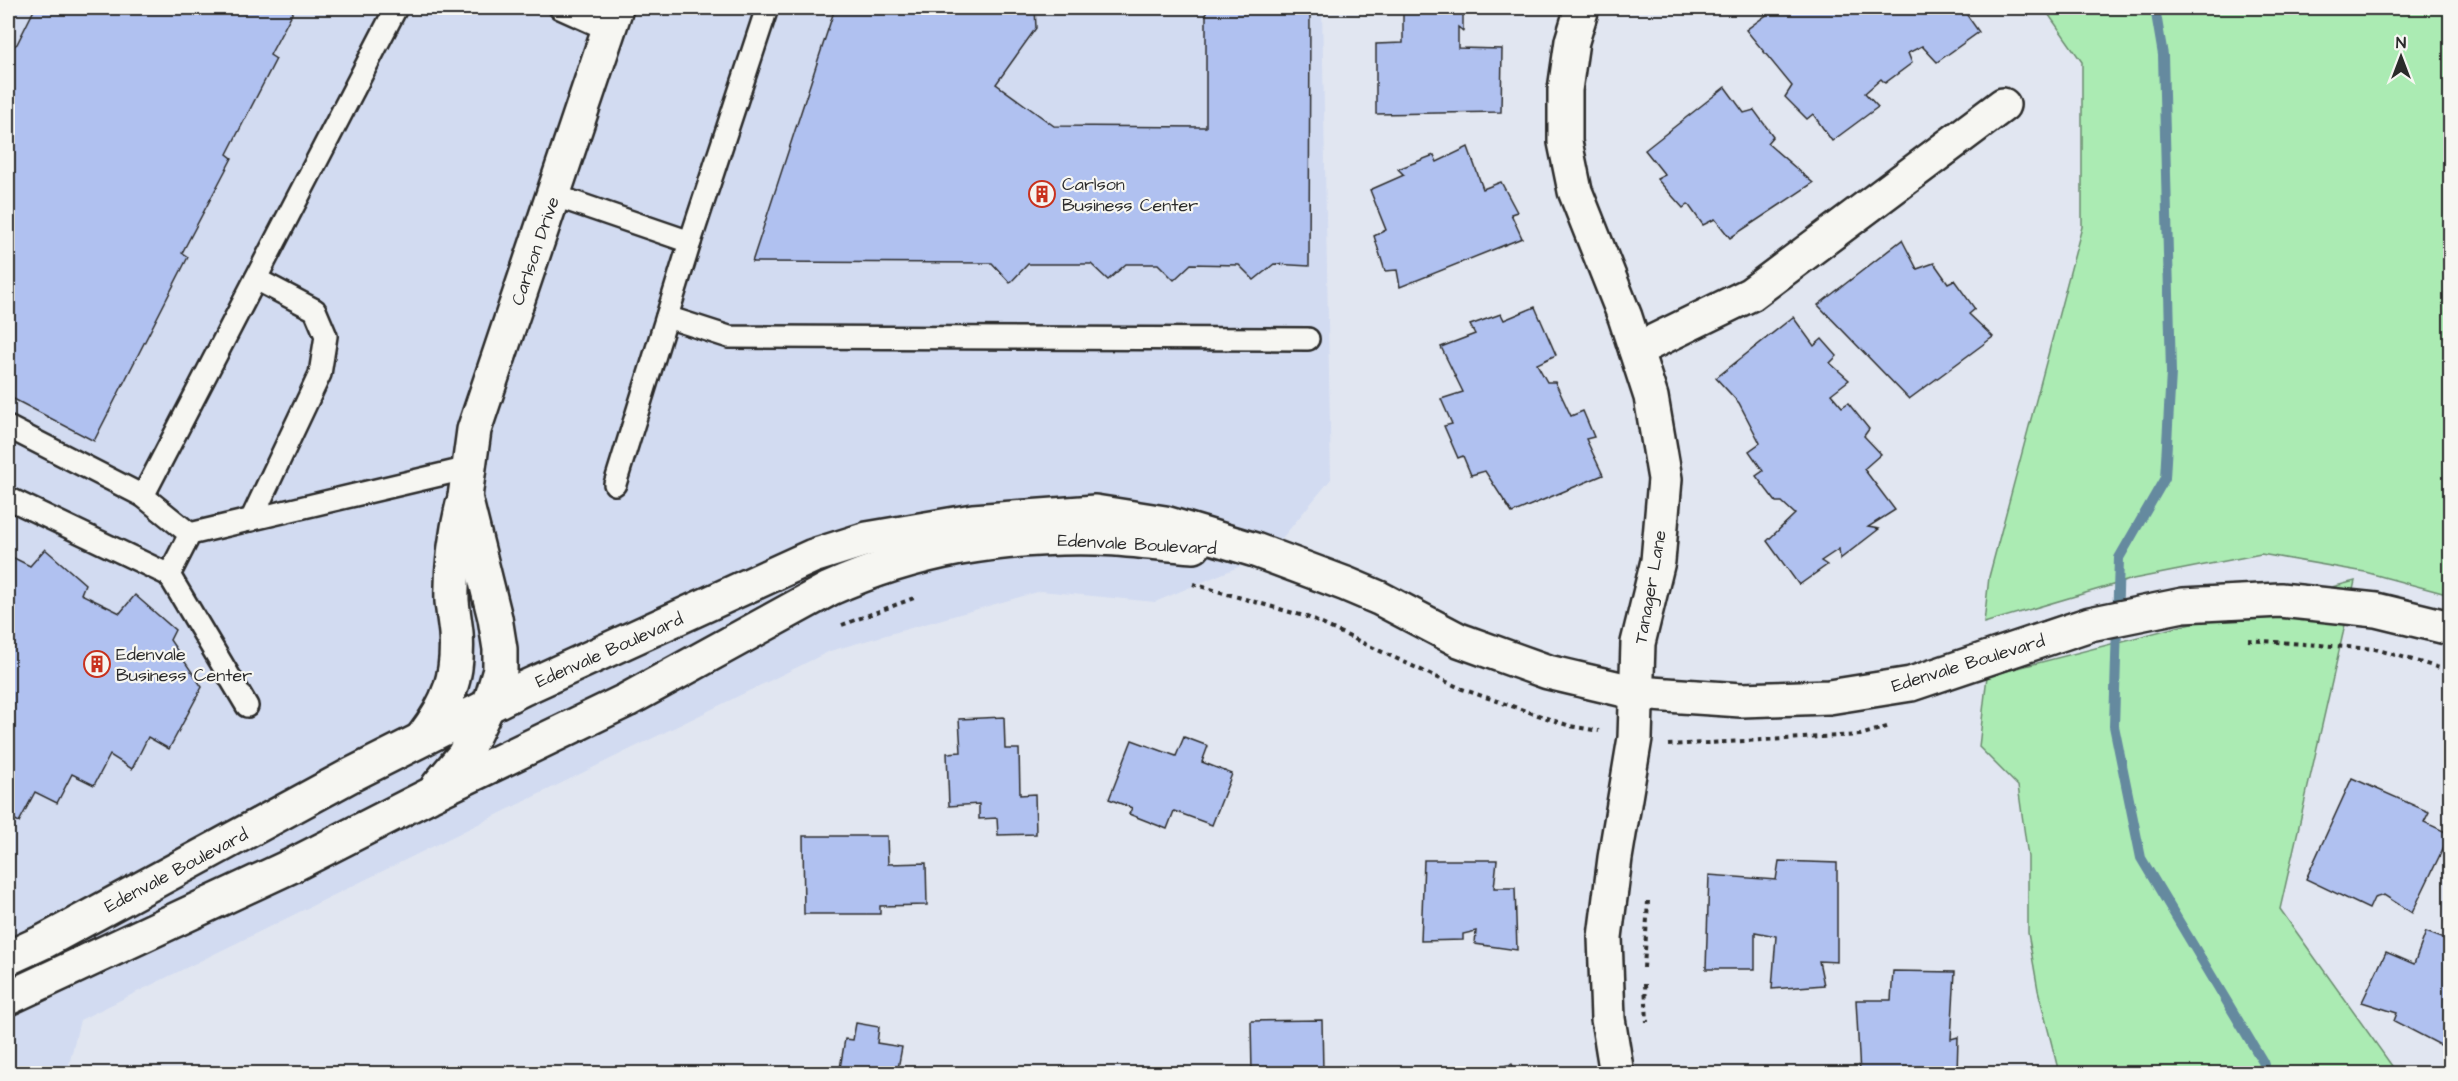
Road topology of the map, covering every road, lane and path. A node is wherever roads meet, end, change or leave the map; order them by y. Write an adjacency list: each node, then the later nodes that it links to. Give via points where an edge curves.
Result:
1 (396, 8): 9 (lane)
2 (560, 8): 5 (lane)
3 (767, 8): 8 (lane)
4 (1582, 8): 12 (street, Tanager Lane, via 1572,41 1565,90 1565,142 1575,191)
5 (612, 19): 7 (street, Carlson Drive)
6 (2003, 105): 12 (street, via 1751,294)
7 (553, 195): 8 (lane); 14 (street, Carlson Drive, via 474,430)
8 (690, 242): 10 (lane)
9 (256, 279): 16 (lane); 18 (lane, via 315,310 326,336 320,374)
10 (667, 317): 11 (lane, via 729,337); 15 (lane)
11 (1308, 339)
12 (1636, 350): 28 (street, Tanager Lane, via 1651,397 1665,479 1658,561 1638,643)
13 (8, 427): 16 (lane)
14 (467, 482): 18 (lane); 30 (street, via 500,649 500,670); 32 (street, Carlson Drive, via 452,565 454,680 442,710)
15 (615, 484)
16 (143, 496): 19 (lane)
17 (8, 498): 21 (lane)
18 (250, 520): 19 (lane)
19 (189, 534): 21 (lane)
20 (1255, 550): 28 (street, Edenvale Boulevard, via 1379,598 1459,640 1548,672); 30 (street, Edenvale Boulevard, via 1165,523 1095,512 973,521 890,534 813,556); 34 (street, Edenvale Boulevard, via 1061,538 965,545 924,554 829,589 627,700)
21 (169, 575): 29 (lane)
22 (1185, 582): 31 (path, via 1307,617 1462,689 1570,726)
23 (922, 595): 24 (path)
24 (833, 628)
25 (2451, 628): 28 (street, Edenvale Boulevard, via 2376,610 2290,601 2183,605 2090,624 1899,686 1829,697 1741,700)
26 (2240, 639): 27 (path, via 2375,649)
27 (2451, 671)
28 (1637, 693): 31 (street, Tanager Lane)
29 (248, 706)
30 (488, 706): 32 (street, Edenvale Boulevard); 34 (street, via 464,755)
31 (1635, 738): 33 (path); 39 (street, Tanager Lane, via 1605,937 1608,1019)
32 (420, 740): 36 (street, Edenvale Boulevard)
33 (1672, 746)
34 (430, 795): 37 (street, Edenvale Boulevard, via 291,866)
35 (1649, 898): 38 (path, via 1644,968)
36 (8, 958)
37 (8, 998)
38 (1648, 1031)
39 (1617, 1074)

